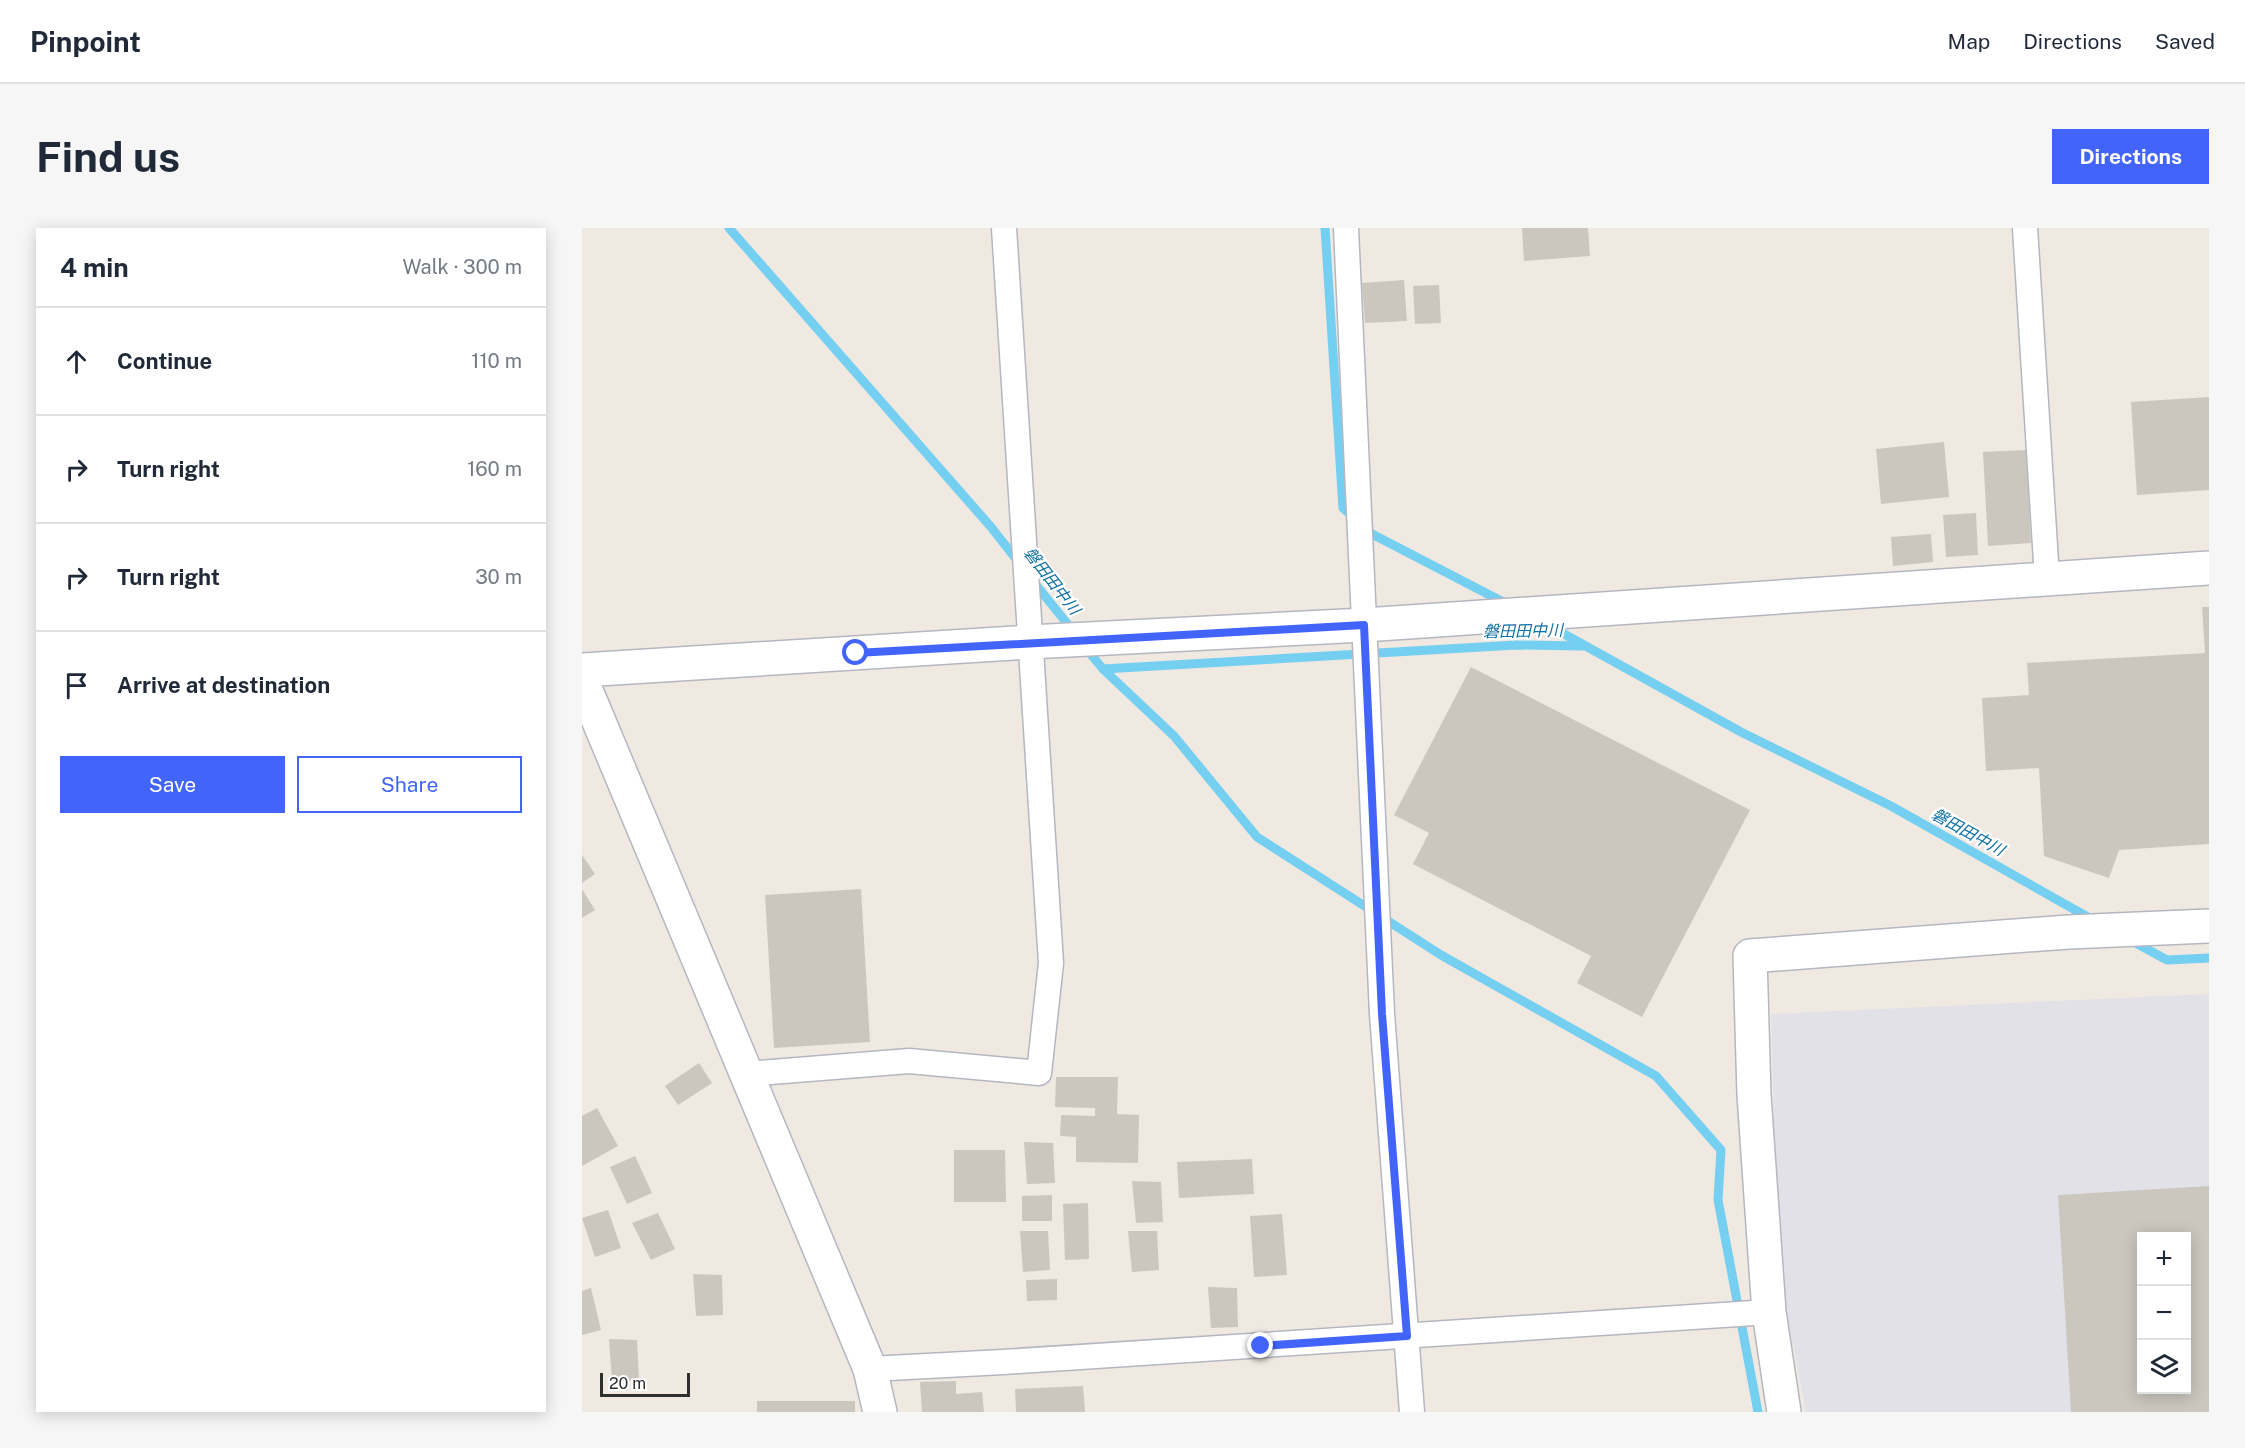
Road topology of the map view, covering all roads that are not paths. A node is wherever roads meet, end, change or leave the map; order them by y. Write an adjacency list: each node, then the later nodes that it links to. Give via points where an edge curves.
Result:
1 (1004, 228): 7 (street)
2 (1346, 228): 6 (street)
3 (2025, 228): 5 (street)
4 (2209, 568): 5 (street)
5 (2047, 578): 6 (street)
6 (1364, 625): 7 (street); 13 (street, via 1382,1014)
7 (1029, 642): 8 (street); 11 (street, via 1051,963 1039,1073 909,1061)
8 (582, 670)
9 (582, 681): 11 (street)
10 (2209, 926): 12 (street, via 2068,932 1750,956 1754,1095)
11 (746, 1074): 14 (street)
12 (1769, 1312): 13 (street); 17 (street)
13 (1407, 1336): 14 (street); 16 (street)
14 (870, 1369): 15 (street)
15 (880, 1412)
16 (1412, 1412)
17 (1784, 1412)

